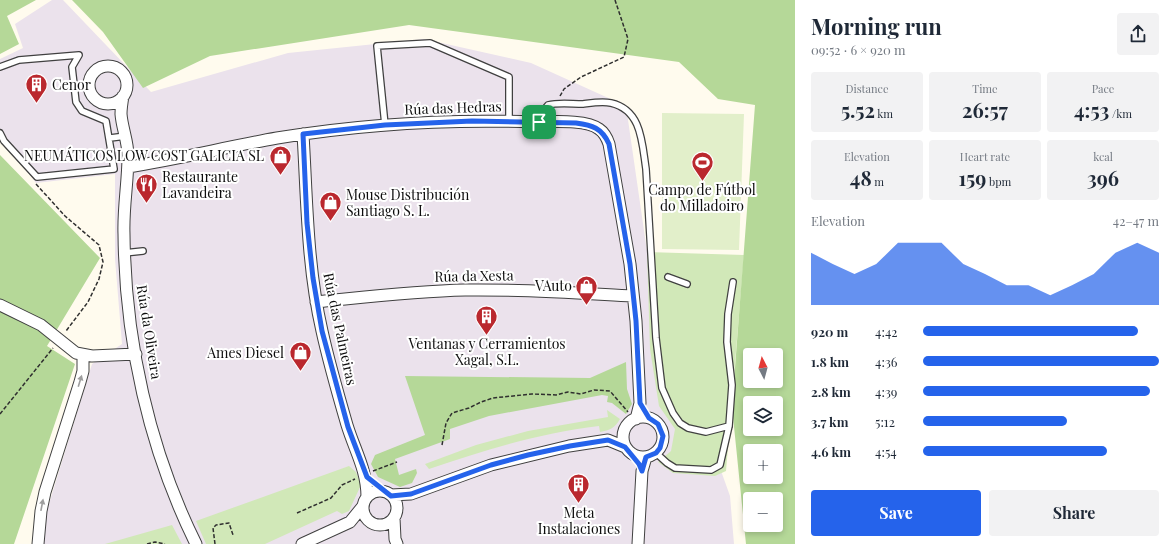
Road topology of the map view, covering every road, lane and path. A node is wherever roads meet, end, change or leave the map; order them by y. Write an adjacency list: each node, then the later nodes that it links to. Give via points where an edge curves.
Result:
1 (615, 0): 5 (path, via 628,40 624,57 604,65 564,89)
2 (0, 67): 13 (lane, via 19,60 79,55 72,67 76,102 82,111 106,121)
3 (123, 96): 4 (street); 4 (street, Rúa da Oliveira, via 127,85 122,72 111,66 98,68 90,78 89,91 97,101); 6 (street, Rúa da Oliveira)
4 (109, 104): 6 (street, Rúa da Oliveira)
5 (559, 104): 8 (lane, via 548,105); 31 (lane, via 610,103 628,111 635,119 646,169 656,338 662,388 673,413 680,423 688,428 706,432)
6 (121, 115): 12 (street, Rúa da Oliveira)
7 (509, 121): 8 (street, Rúa das Hedras); 9 (street, Rúa das Hedras); 9 (lane, via 509,77 430,43 422,42 378,46)
8 (539, 122): 21 (street, Rúa das Hedras, via 589,124 605,134 622,213)
9 (385, 125): 11 (street, Rúa das Hedras)
10 (0, 133): 13 (lane, via 4,142 37,177 114,169)
11 (303, 134): 14 (street, Rúa das Hedras); 22 (street, Rúa das Palmeiras, via 307,223)
12 (127, 136): 13 (lane); 14 (street, Rúa da Oliveira)
13 (110, 138)
14 (128, 167): 17 (street, Rúa da Oliveira)
15 (34, 182): 24 (path, via 65,216 99,245 103,262 99,279 88,302)
16 (143, 251): 17 (lane)
17 (124, 253): 25 (street, Rúa da Oliveira, via 128,310)
18 (668, 277): 20 (lane)
19 (734, 282): 31 (lane, via 728,314 732,385)
20 (687, 284)
21 (633, 296): 22 (street, Rúa da Xesta, via 464,290); 27 (street, Rúa das Hedras)
22 (316, 302): 39 (street, Rúa das Palmeiras, via 336,387)
23 (0, 305): 24 (street, via 41,325)
24 (60, 340): 26 (street, via 76,353); 28 (path)
25 (136, 354): 26 (street); 52 (street, Rúa da Oliveira, via 147,411 161,463)
26 (83, 355): 49 (street, one-way to 26, via 45,492 80,382)
27 (640, 403): 29 (street, Rúa das Hedras); 30 (street, Rúa das Hedras)
28 (0, 414)
29 (649, 418): 30 (street); 36 (street, Rúa das Hedras, via 658,424 663,436 660,448)
30 (634, 420): 32 (street, Rúa das Hedras); 34 (path, via 610,391 493,398 452,413 446,423)
31 (729, 426): 36 (lane, via 723,458 720,465 711,470 675,468)
32 (624, 431): 33 (street); 35 (street, via 623,442)
33 (608, 440): 35 (street); 41 (street, via 570,446 491,465)
34 (442, 445)
35 (629, 450): 36 (street, via 637,457); 38 (street)
36 (651, 455): 38 (street, Rúa das Hedras)
37 (398, 462): 39 (path)
38 (642, 471): 55 (street, Rúa das Hedras)
39 (366, 475): 40 (street, Rúa das Palmeiras); 42 (street, Rúa das Palmeiras); 43 (path, via 342,485 331,498)
40 (387, 494): 41 (street); 42 (street, via 375,492); 44 (street, via 396,505)
41 (411, 494): 44 (street)
42 (365, 502): 45 (street); 46 (street, via 364,515)
43 (297, 513)
44 (395, 514): 46 (street, via 390,522); 48 (street)
45 (350, 522): 46 (street); 54 (street)
46 (376, 524): 48 (street)
47 (233, 535): 53 (path, via 228,523 216,525 213,528)
48 (396, 541)
49 (38, 544)
50 (147, 544): 51 (path)
51 (166, 544)
52 (196, 544)
53 (215, 544)
54 (302, 544)
55 (638, 544)

